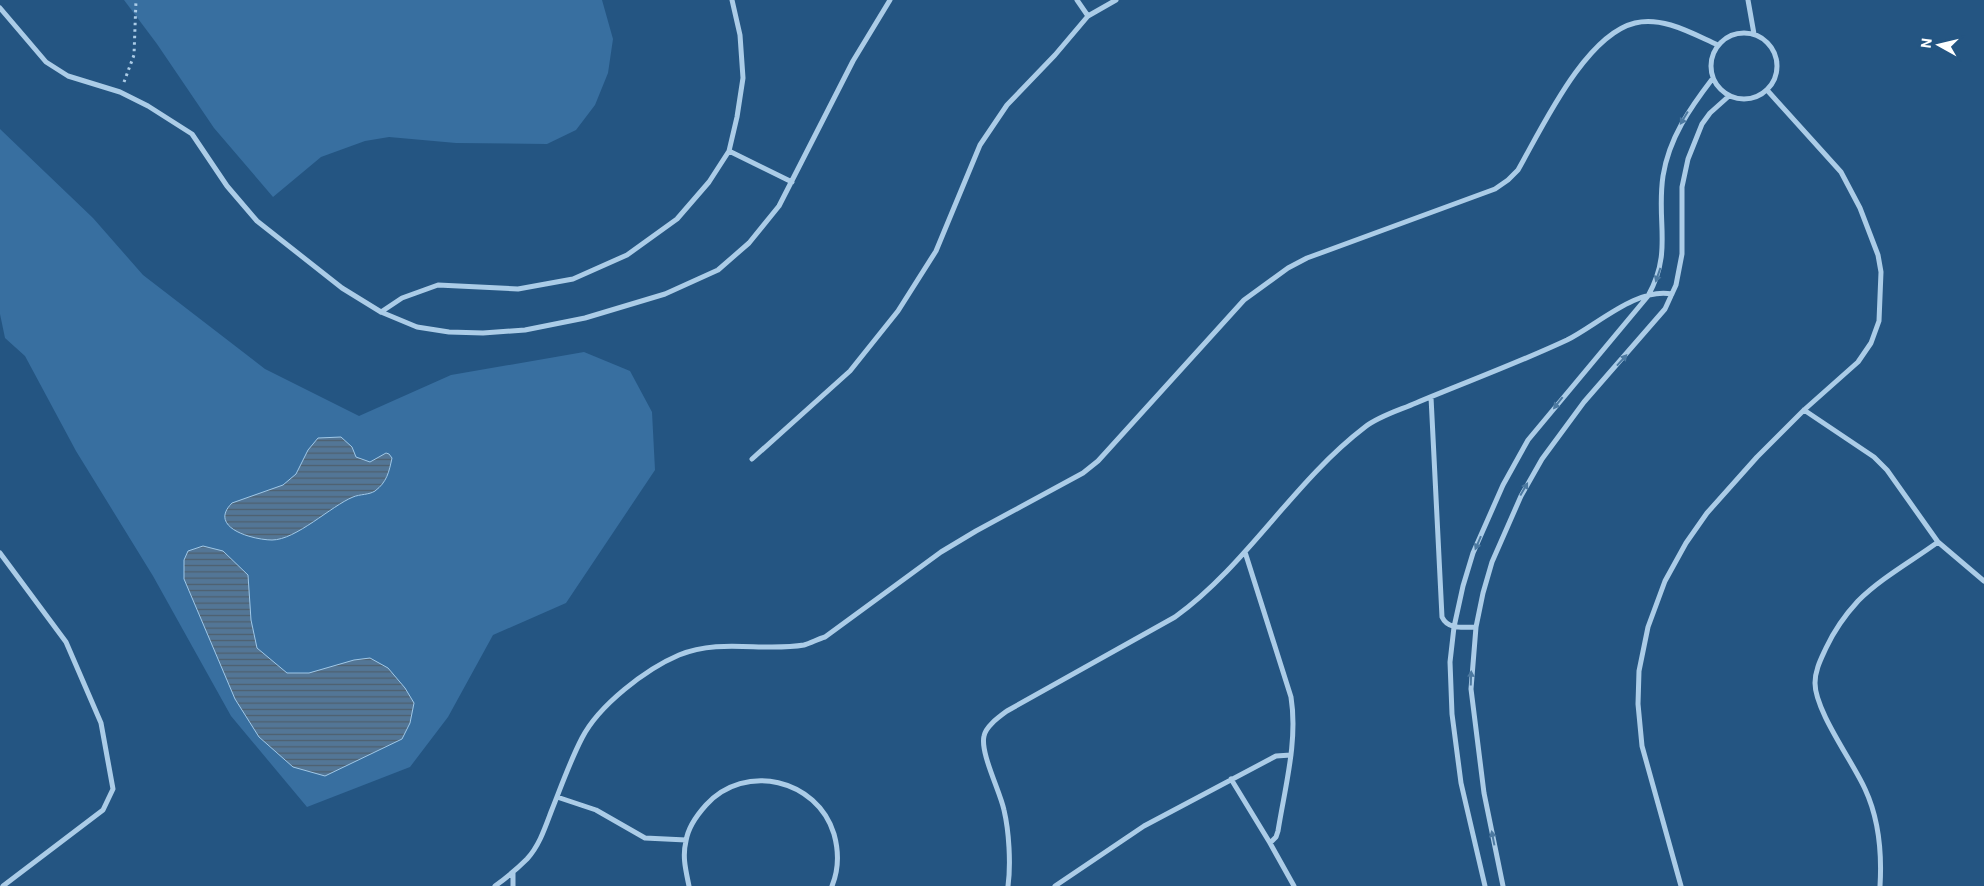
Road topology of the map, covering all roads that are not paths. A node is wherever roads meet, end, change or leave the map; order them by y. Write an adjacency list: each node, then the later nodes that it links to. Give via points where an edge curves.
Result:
1 (732, 0): 13 (street, via 740,35 743,78)
2 (890, 0): 14 (street, via 853,61)
3 (1078, 0): 7 (street)
4 (1116, 0): 7 (street)
5 (1748, 0): 8 (street)
6 (0, 8): 17 (street, via 46,62 68,76 120,92 192,134 227,186 257,221 342,288)
7 (1088, 16): 20 (street, via 1007,106 980,145 936,252 898,311 850,371)
8 (1754, 34): 9 (street, via 1734,34); 11 (street, via 1772,48 1776,58 1777,70)
9 (1718, 45): 10 (street, via 1711,61); 29 (street, via 1680,28 1656,22 1635,23 1614,32 1593,50 1567,86 1518,170 1508,180 1495,189 1307,258 1288,268 1244,300 1083,474 941,552 825,636 806,644 784,647 707,647 656,667 606,707 583,737)
10 (1713, 78): 12 (street); 16 (street, one-way to 16, via 1676,131 1669,154 1663,176 1663,254 1656,282)
11 (1767, 90): 12 (street, via 1749,99); 19 (street, via 1841,172 1860,208 1878,255 1880,272 1880,320 1871,343 1858,362)
12 (1729, 96): 15 (street, via 1702,124 1688,159 1682,187 1682,254)
13 (729, 151): 14 (street); 17 (street, via 709,182 677,219 627,255 573,279 518,289 438,284 402,298)
14 (792, 182): 17 (street, via 779,206 749,243 718,270 665,294 548,326 483,333 417,327)
15 (1672, 294): 16 (street); 26 (street, one-way to 15, via 1492,562 1521,496 1542,459 1584,402 1655,323)
16 (1648, 296): 18 (street, via 1623,306 1569,339); 25 (street, one-way to 25, via 1528,440 1503,486 1474,553)
17 (382, 312)
18 (1431, 397): 22 (street, via 1367,425 1349,439); 25 (street, via 1442,617 1445,623)
19 (1804, 410): 21 (street, via 1874,458); 43 (street, via 1732,485 1686,543 1665,581 1648,627 1639,671 1642,746)
20 (752, 459)
21 (1938, 542): 24 (street); 44 (street, via 1858,602 1831,636 1816,670 1815,685 1820,704 1865,789 1875,815 1880,848)
22 (1245, 552): 27 (street, via 1291,697 1294,717); 38 (street, via 1196,602 1175,617 1006,711 990,726 984,735 984,750 1004,810)
23 (0, 553): 33 (street, via 66,642 101,723 113,789 103,810)
24 (1984, 580)
25 (1454, 627): 26 (street); 41 (street, via 1450,662 1452,714 1461,783)
26 (1476, 627): 42 (street, one-way to 26, via 1484,793 1472,707)
27 (1291, 755): 28 (street, via 1276,756); 31 (street, via 1278,831)
28 (1231, 779): 31 (street); 39 (street, via 1144,826)
29 (557, 797): 30 (street, via 596,810 645,838); 32 (street, via 540,840)
30 (686, 840): 36 (street, via 684,864); 37 (street, via 696,815 714,795 738,783 765,779 791,785 813,800 830,821 838,847)
31 (1270, 843): 40 (street)
32 (513, 872): 34 (street); 35 (street)
33 (3, 886)
34 (495, 886)
35 (514, 886)
36 (690, 886)
37 (832, 886)
38 (1008, 886)
39 (1055, 886)
40 (1294, 886)
41 (1485, 886)
42 (1503, 886)
43 (1681, 886)
44 (1880, 886)

